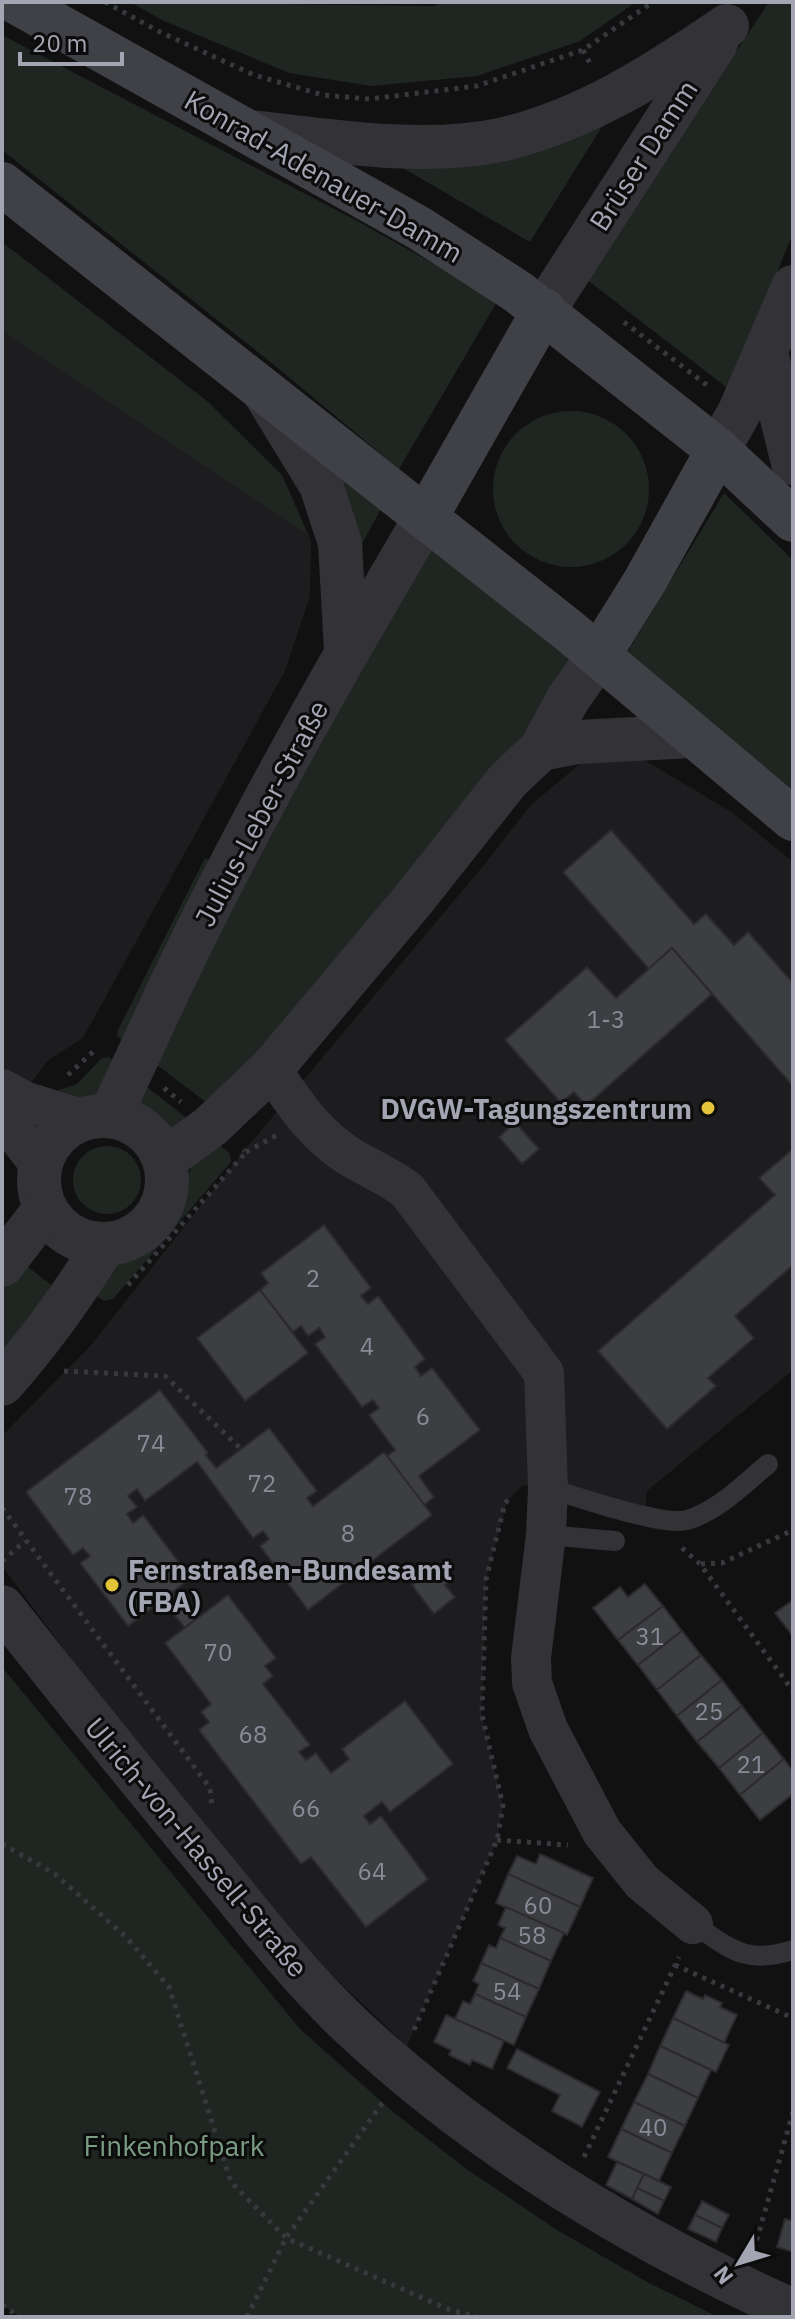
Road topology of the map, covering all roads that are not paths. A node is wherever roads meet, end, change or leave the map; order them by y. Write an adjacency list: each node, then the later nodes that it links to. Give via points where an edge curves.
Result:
1 (16, 2): 3 (main road, Konrad-Adenauer-Damm)
2 (736, 14): 3 (street, via 668,66 609,99 500,140 444,146 369,144); 6 (street, Brüser Damm)
3 (252, 132): 6 (main road, Konrad-Adenauer-Damm, via 419,228)
4 (2, 184): 8 (main road)
5 (793, 287): 7 (street)
6 (544, 310): 9 (main road, Konrad-Adenauer-Damm); 11 (main road)
7 (766, 353): 9 (street); 10 (street)
8 (265, 393): 11 (main road); 13 (street, via 321,485 340,543)
9 (718, 450): 12 (main road, Konrad-Adenauer-Damm); 14 (main road)
10 (793, 463)
11 (426, 517): 13 (street, Julius-Leber-Straße); 14 (main road)
12 (793, 520)
13 (346, 651): 21 (street, Julius-Leber-Straße)
14 (599, 655): 15 (main road); 16 (street)
15 (692, 736): 16 (street); 17 (main road)
16 (541, 749): 18 (street, via 508,780)
17 (793, 819)
18 (271, 1069): 22 (street, via 211,1126); 29 (street, via 305,1119 349,1157 407,1190 544,1373)
19 (2, 1089): 21 (street, via 24,1101)
20 (2, 1116): 23 (street)
21 (96, 1117): 22 (street, via 128,1121 143,1130); 23 (street, Julius-Leber-Straße, via 63,1129 48,1145)
22 (164, 1160): 25 (street, via 166,1190 155,1218 123,1242)
23 (40, 1165): 24 (street)
24 (45, 1209): 25 (street, via 69,1235); 26 (street)
25 (104, 1245): 27 (street, via 76,1290)
26 (2, 1265)
27 (2, 1384)
28 (768, 1464): 29 (lane, via 719,1504 684,1521 645,1516)
29 (548, 1488): 30 (street)
30 (546, 1535): 31 (lane); 33 (street, via 531,1658 532,1683 548,1729 602,1832 642,1882)
31 (615, 1541)
32 (2, 1607): 35 (street, Ulrich-von-Hassell-Straße, via 282,1954 406,2075 568,2191 664,2247)
33 (693, 1924): 34 (lane, via 741,1955 775,1956)
34 (793, 1950)
35 (793, 2311)

